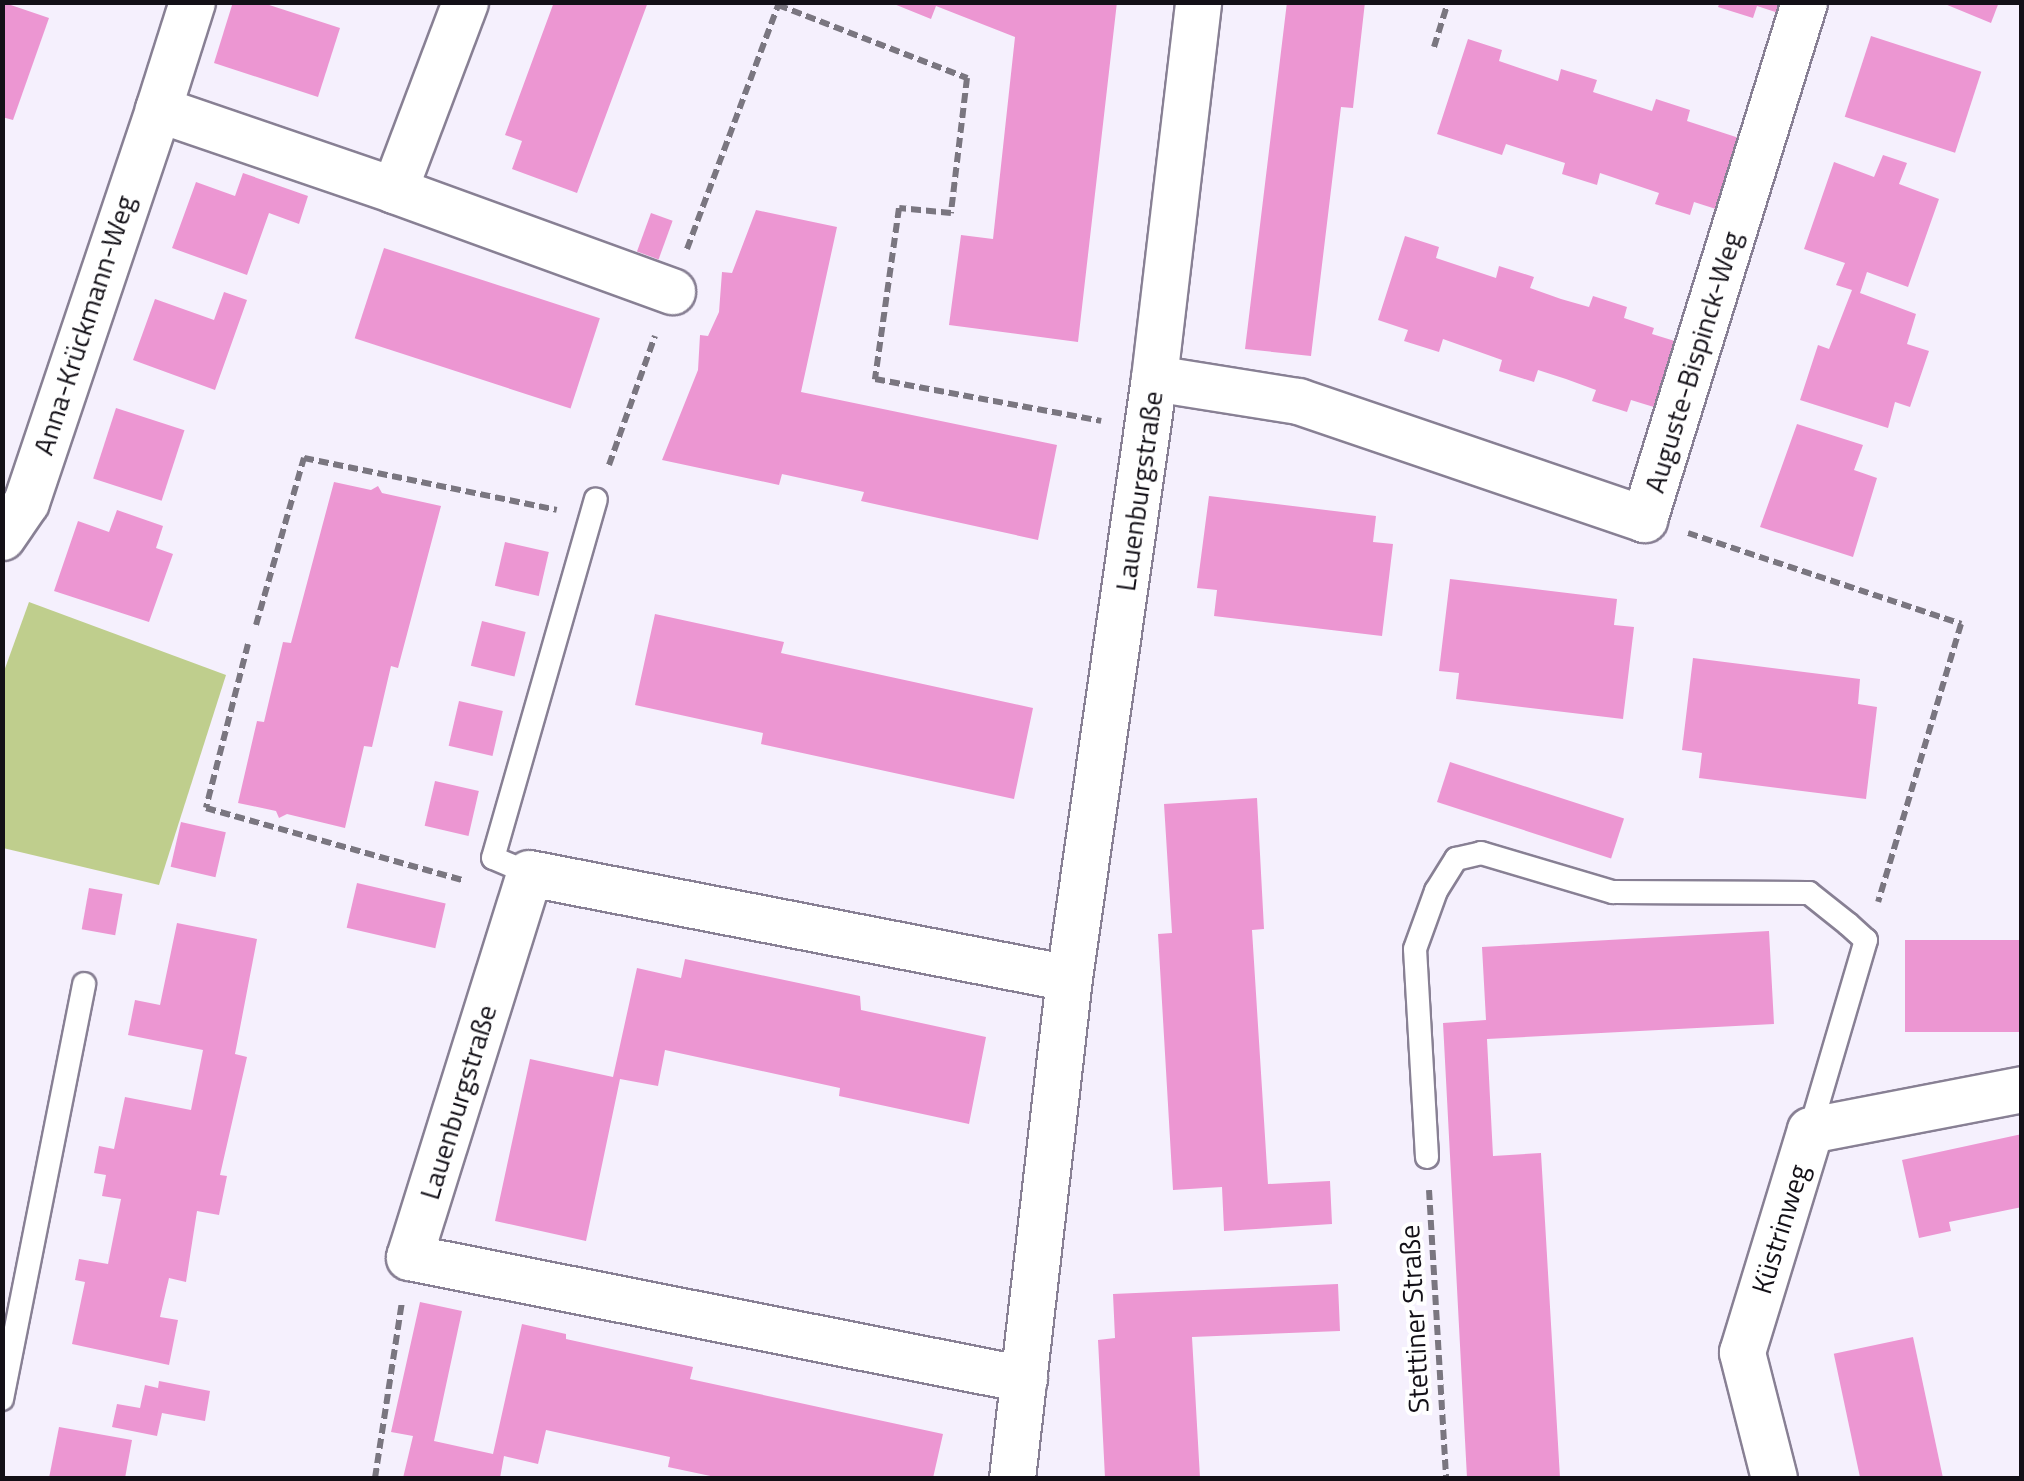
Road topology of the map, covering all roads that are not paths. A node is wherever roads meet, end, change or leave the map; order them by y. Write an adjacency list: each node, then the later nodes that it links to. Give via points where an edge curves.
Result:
1 (192, 2): 5 (street, Anna-Krückmann-Weg)
2 (464, 2): 6 (street)
3 (1198, 2): 8 (street, Lauenburgstraße)
4 (1804, 2): 8 (street, Auguste-Bispinck-Weg, via 1644,519 1298,401)
5 (158, 109): 6 (street); 10 (street, Anna-Krückmann-Weg, via 26,502)
6 (394, 190): 7 (street)
7 (672, 291)
8 (1154, 378): 12 (street, Lauenburgstraße)
9 (594, 508): 11 (lane, via 493,858)
10 (2, 538)
11 (526, 886): 12 (street); 17 (street, Lauenburgstraße, via 409,1257)
12 (1068, 978): 17 (street, Lauenburgstraße)
13 (84, 984): 18 (lane)
14 (2022, 1088): 15 (street, Küstrinweg)
15 (1810, 1130): 16 (lane, via 1866,940 1808,893 1613,892 1481,853 1456,859 1415,949); 20 (street, Küstrinweg, via 1742,1352)
16 (1426, 1156)
17 (1024, 1379): 19 (street, Lauenburgstraße)
18 (2, 1399)
19 (1012, 1478)
20 (1774, 1478)

